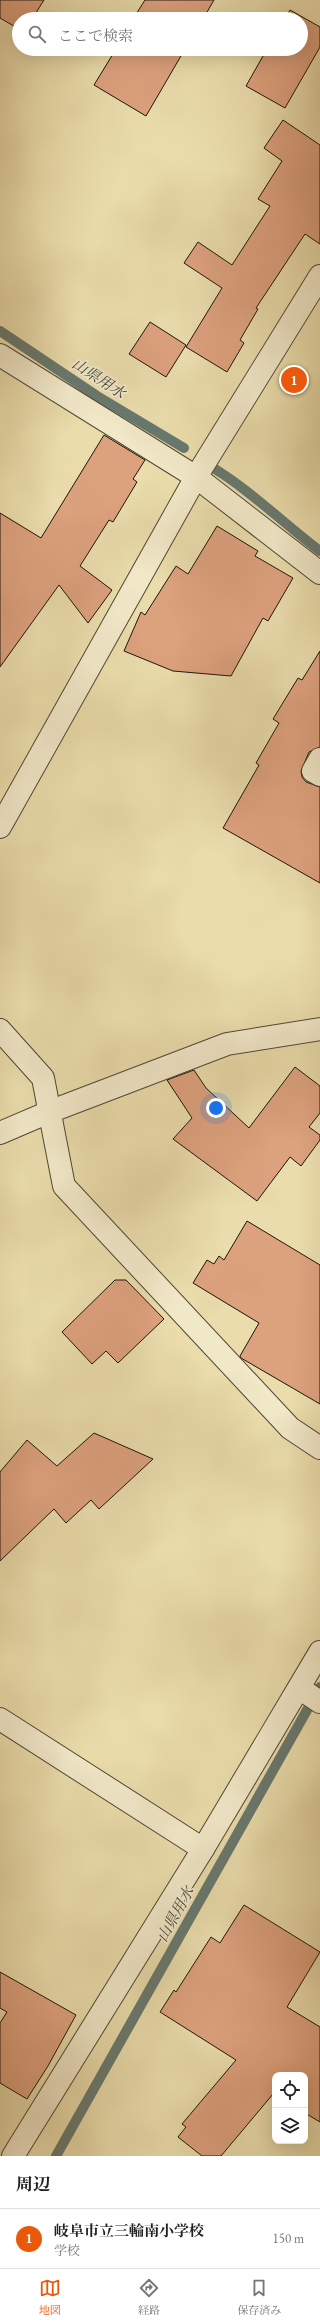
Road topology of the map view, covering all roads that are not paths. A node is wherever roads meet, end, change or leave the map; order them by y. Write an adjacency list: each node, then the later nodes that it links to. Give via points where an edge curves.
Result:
1 (320, 276): 3 (street)
2 (0, 355): 3 (street)
3 (196, 477): 4 (street); 7 (street)
4 (320, 573)
5 (320, 759): 6 (street, via 313,771)
6 (320, 775)
7 (0, 828)
8 (320, 1029): 10 (street, via 227,1044)
9 (0, 1030): 10 (street, via 43,1078)
10 (49, 1112): 11 (street); 12 (street, via 64,1186 290,1428)
11 (0, 1133)
12 (320, 1448)
13 (320, 1652): 14 (street)
14 (310, 1695): 16 (street)
15 (0, 1720): 16 (street)
16 (204, 1849): 17 (street)
17 (13, 2156)

